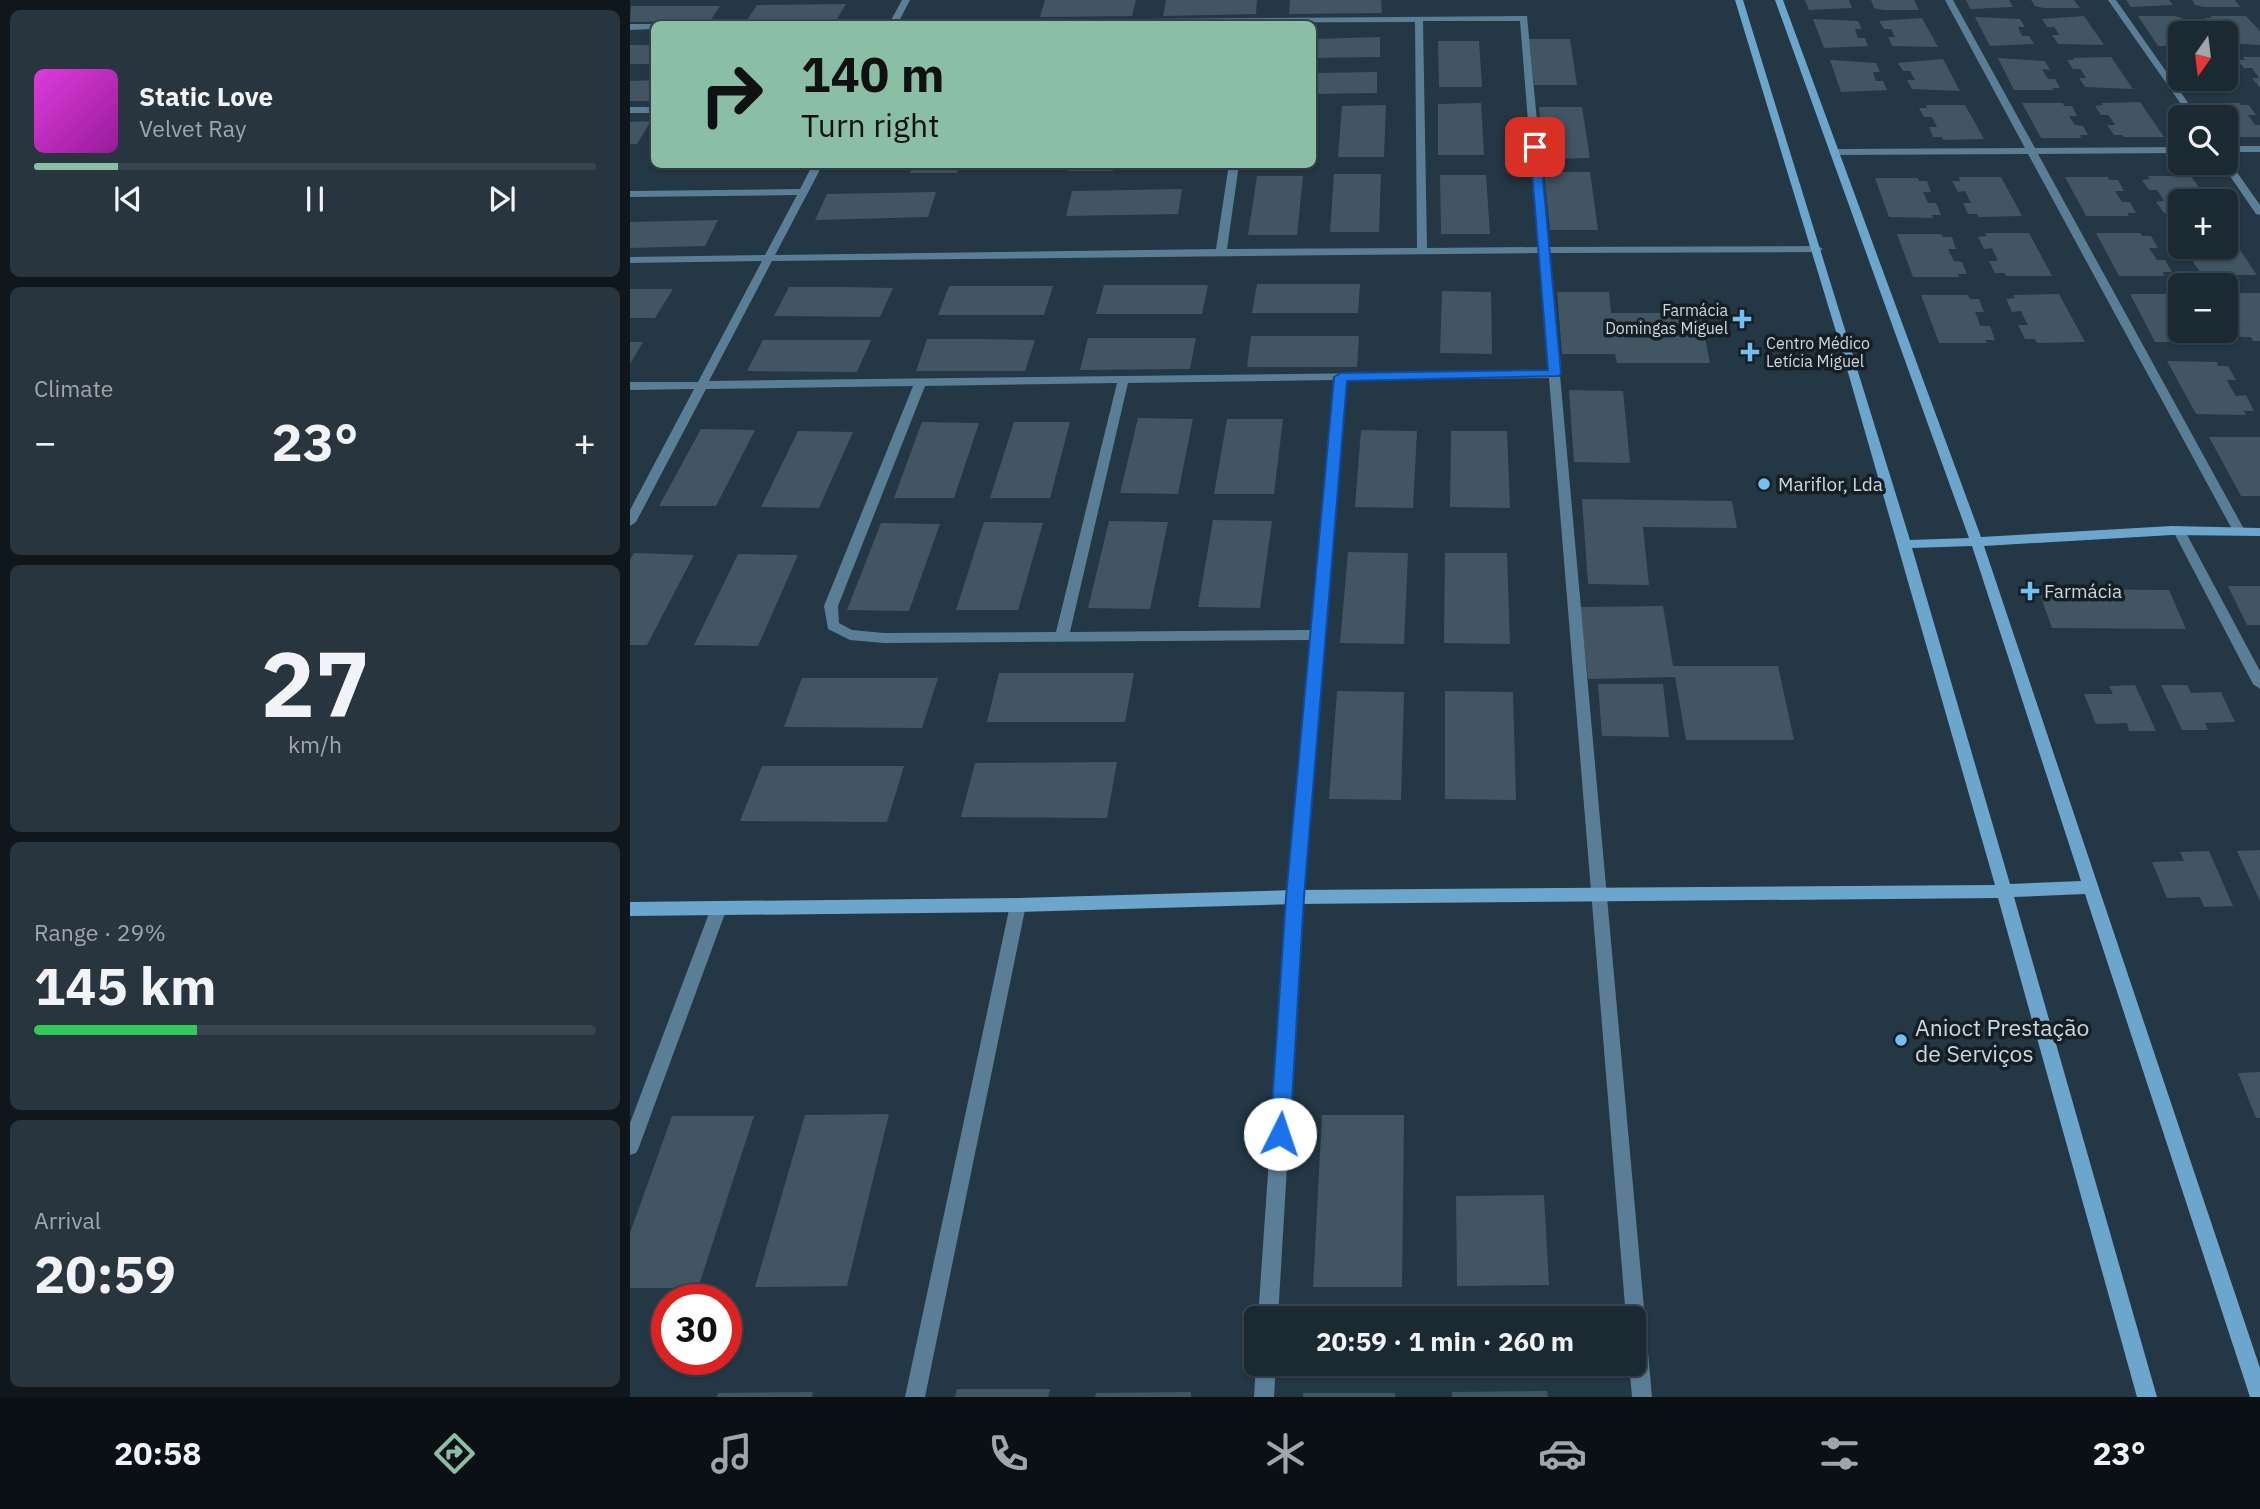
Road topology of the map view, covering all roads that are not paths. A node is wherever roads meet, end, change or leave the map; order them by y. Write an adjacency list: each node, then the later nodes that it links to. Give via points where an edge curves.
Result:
1 (906, 0): 7 (street)
2 (1739, 0): 25 (street)
3 (1779, 0): 18 (street)
4 (1949, 0): 17 (street)
5 (2112, 0): 11 (street)
6 (1419, 19): 8 (street); 27 (street); 28 (street, via 1524,18)
7 (896, 21)
8 (1209, 21)
9 (630, 27): 10 (street)
10 (651, 27)
11 (2186, 105)
12 (630, 110): 13 (street)
13 (651, 110)
14 (2168, 149): 17 (street)
15 (2238, 149): 16 (street)
16 (2260, 149)
17 (2030, 151): 18 (street); 39 (street)
18 (1834, 152): 41 (street)
19 (816, 168): 22 (street)
20 (1233, 168): 26 (street)
21 (2234, 175): 24 (street)
22 (804, 192): 23 (street); 30 (street)
23 (630, 194)
24 (2260, 212)
25 (1818, 249): 28 (street); 42 (street)
26 (1221, 251): 27 (street); 30 (street)
27 (1422, 251): 28 (street)
28 (1544, 251): 31 (street)
29 (630, 260): 30 (street)
30 (768, 260): 36 (street)
31 (1554, 373): 32 (street); 49 (street)
32 (1341, 377): 33 (street); 43 (street)
33 (1123, 380): 34 (street); 44 (street)
34 (920, 383): 36 (street); 44 (street, via 831,606 833,626 849,635 884,638)
35 (630, 386): 36 (street)
36 (702, 386): 37 (street)
37 (630, 522)
38 (2179, 531): 39 (street); 41 (street); 45 (street)
39 (2239, 531): 40 (street)
40 (2260, 532)
41 (1977, 543): 42 (street); 46 (street)
42 (1906, 544): 47 (street)
43 (1318, 635): 44 (street); 48 (street)
44 (1062, 637)
45 (2260, 684)
46 (2091, 887): 47 (street); 60 (street)
47 (2004, 891): 49 (street); 59 (street)
48 (1295, 897): 49 (street); 50 (street); 54 (street)
49 (1599, 897): 58 (street)
50 (1018, 905): 51 (street); 56 (street)
51 (719, 908): 52 (street); 53 (street)
52 (630, 909)
53 (630, 1147)
54 (1269, 1306)
55 (1265, 1376): 57 (street)
56 (915, 1397)
57 (1264, 1397)
58 (1642, 1397)
59 (2147, 1397)
60 (2260, 1397)

